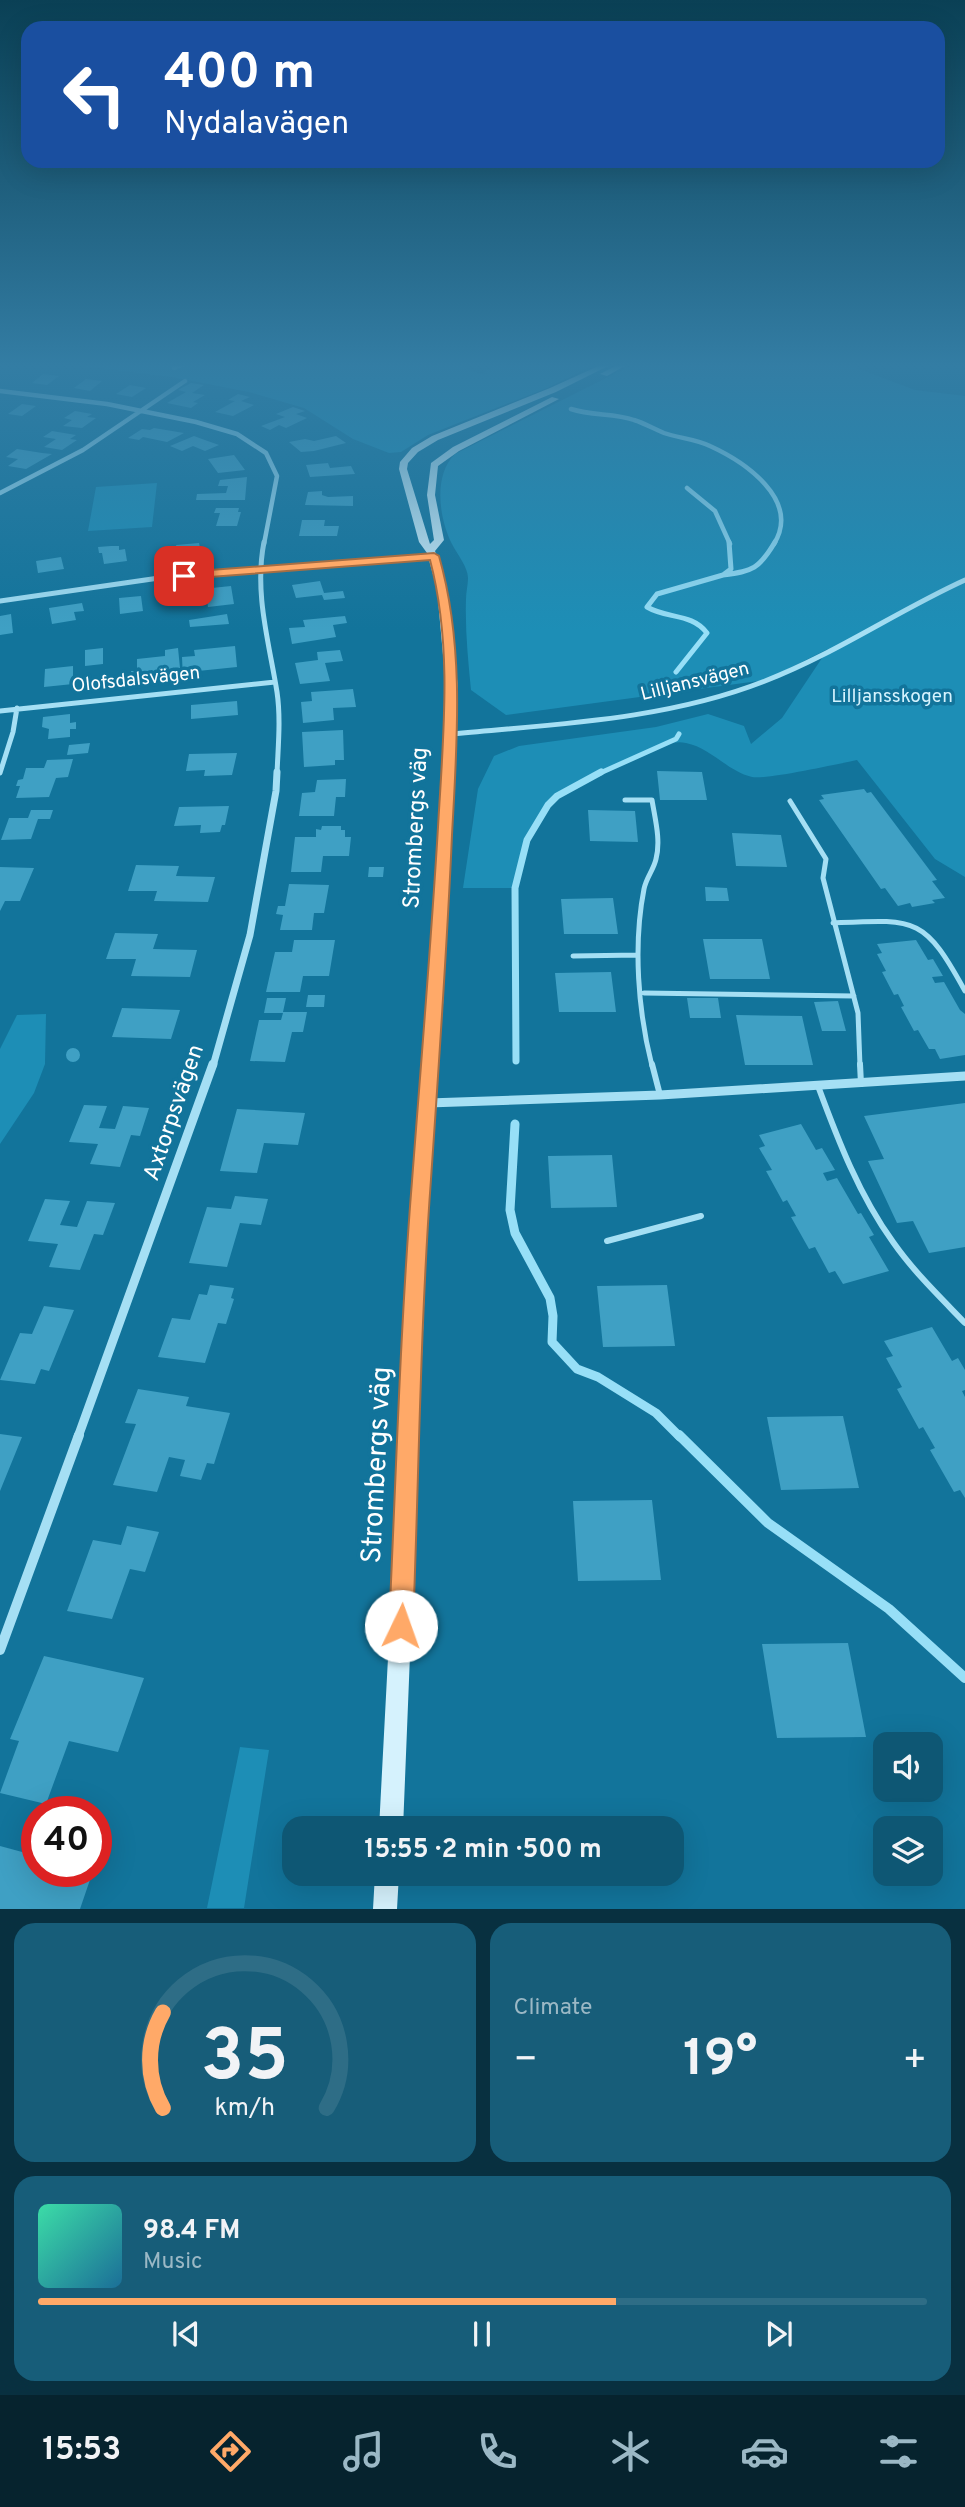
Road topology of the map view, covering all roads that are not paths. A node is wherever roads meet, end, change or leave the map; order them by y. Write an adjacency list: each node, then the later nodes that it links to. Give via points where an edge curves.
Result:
1 (79, 452): 5 (street)
2 (265, 452): 7 (street, Axtorpsvägen, via 276,476)
3 (413, 452): 6 (street, via 404,462 404,476 424,542)
4 (452, 452): 6 (street, via 435,465 431,495 439,540)
5 (0, 493)
6 (433, 552): 7 (street); 13 (street, Strombergs väg, via 449,642)
7 (259, 568): 9 (street); 10 (street, Axtorpsvägen)
8 (965, 580): 13 (street, Lilljansvägen, via 766,680 718,696 610,717)
9 (0, 601)
10 (275, 682): 11 (street, Olofsdalsvägen); 31 (street, Axtorpsvägen, via 279,724 276,791 239,978 207,1086)
11 (17, 708): 12 (street, Olofsdalsvägen); 14 (street)
12 (0, 711)
13 (451, 734): 27 (street, Strombergs väg)
14 (0, 773)
15 (625, 800): 18 (lane, via 652,800 658,844 644,887)
16 (790, 801): 17 (lane, via 826,859 822,878)
17 (833, 923): 20 (lane, via 906,922 924,930 938,943); 22 (lane)
18 (638, 955): 19 (lane); 21 (lane)
19 (573, 956)
20 (965, 990)
21 (644, 993): 22 (lane); 26 (lane, via 646,1041)
22 (853, 996): 24 (lane)
23 (965, 1076): 24 (street)
24 (861, 1084): 25 (street)
25 (818, 1086): 26 (street); 30 (lane, via 865,1199 905,1260)
26 (660, 1095): 27 (street)
27 (428, 1103): 32 (street, Strombergs väg)
28 (701, 1216): 29 (lane)
29 (607, 1241)
30 (965, 1323)
31 (0, 1650)
32 (392, 1816)
33 (386, 1886): 34 (street)
34 (385, 1909)

